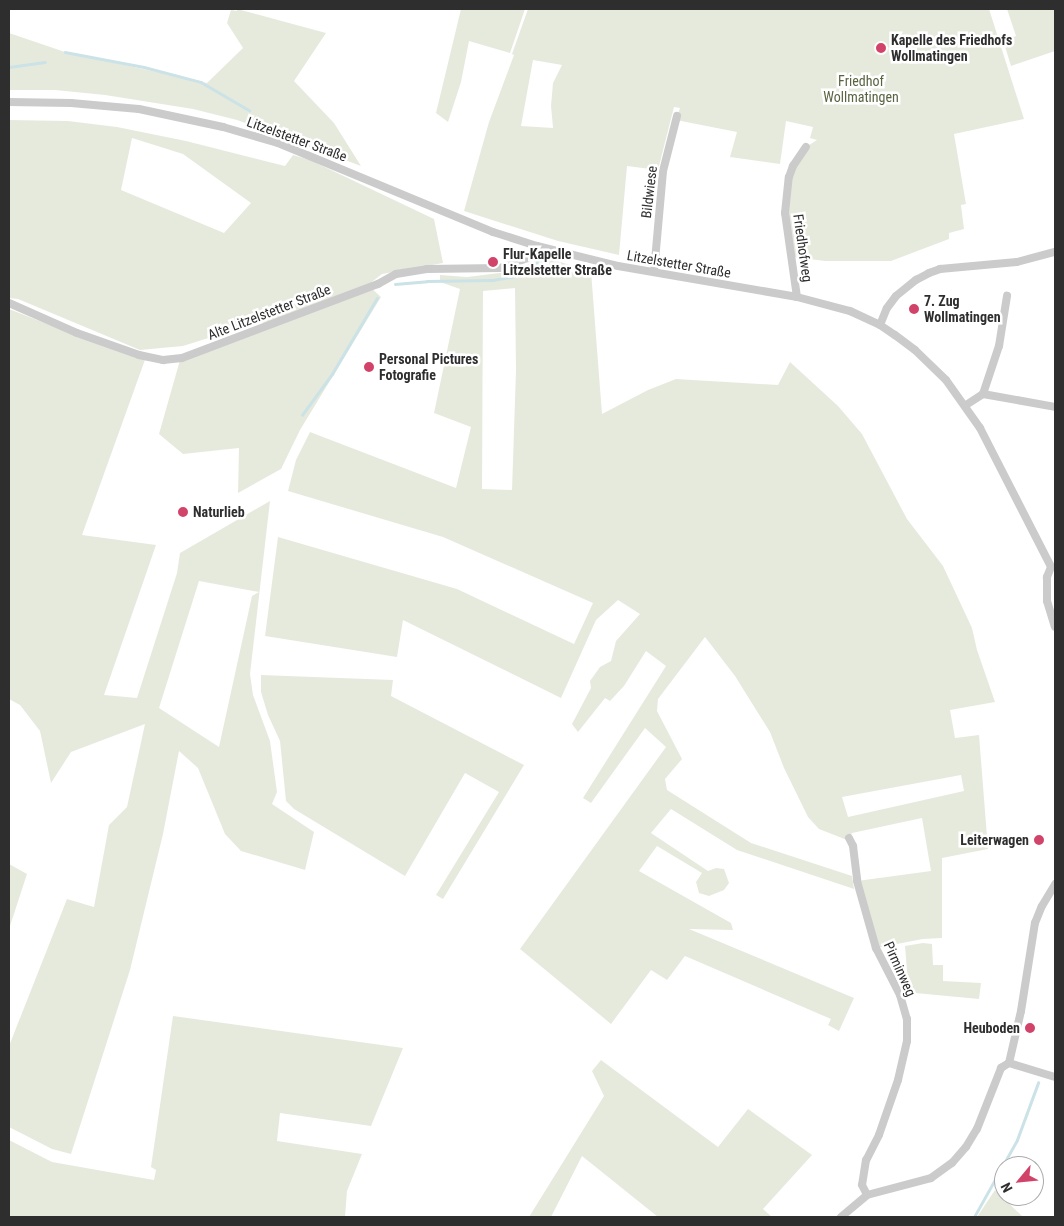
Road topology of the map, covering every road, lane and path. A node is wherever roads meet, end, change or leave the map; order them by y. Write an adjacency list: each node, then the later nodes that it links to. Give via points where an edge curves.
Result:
1 (9, 102): 4 (street, Litzelstetter Straße, via 139,109 249,134 316,158 493,232)
2 (677, 116): 6 (street, Bildwiese, via 663,171)
3 (806, 148): 8 (street, Friedhofweg, via 791,171 785,213)
4 (536, 246): 6 (street, Litzelstetter Straße); 9 (street, Alte Litzelstetter Straße, via 528,258 500,268 427,269 396,274 378,284 182,358 163,360 139,356)
5 (1055, 252): 10 (street, via 1017,262 940,269 929,273 896,296)
6 (654, 272): 8 (street, Litzelstetter Straße)
7 (1007, 296): 11 (street, via 999,346)
8 (797, 297): 10 (street, Litzelstetter Straße, via 850,311)
9 (9, 302)
10 (880, 324): 12 (street, Litzelstetter Straße, via 924,358)
11 (983, 394): 12 (street); 13 (street)
12 (966, 405): 14 (street, Litzelstetter Straße)
13 (1055, 407)
14 (1053, 567): 15 (street, via 1048,577 1047,601)
15 (1055, 627)
16 (849, 838): 20 (street, Pirminweg, via 876,948 900,995 907,1019 907,1041 898,1080 879,1135 866,1160 862,1185)
17 (1055, 884): 18 (street, via 1036,923)
18 (1009, 1063): 19 (street); 20 (street, via 1001,1068 977,1129 952,1163 931,1178)
19 (1055, 1077)
20 (866, 1196): 21 (street)
21 (841, 1217)

